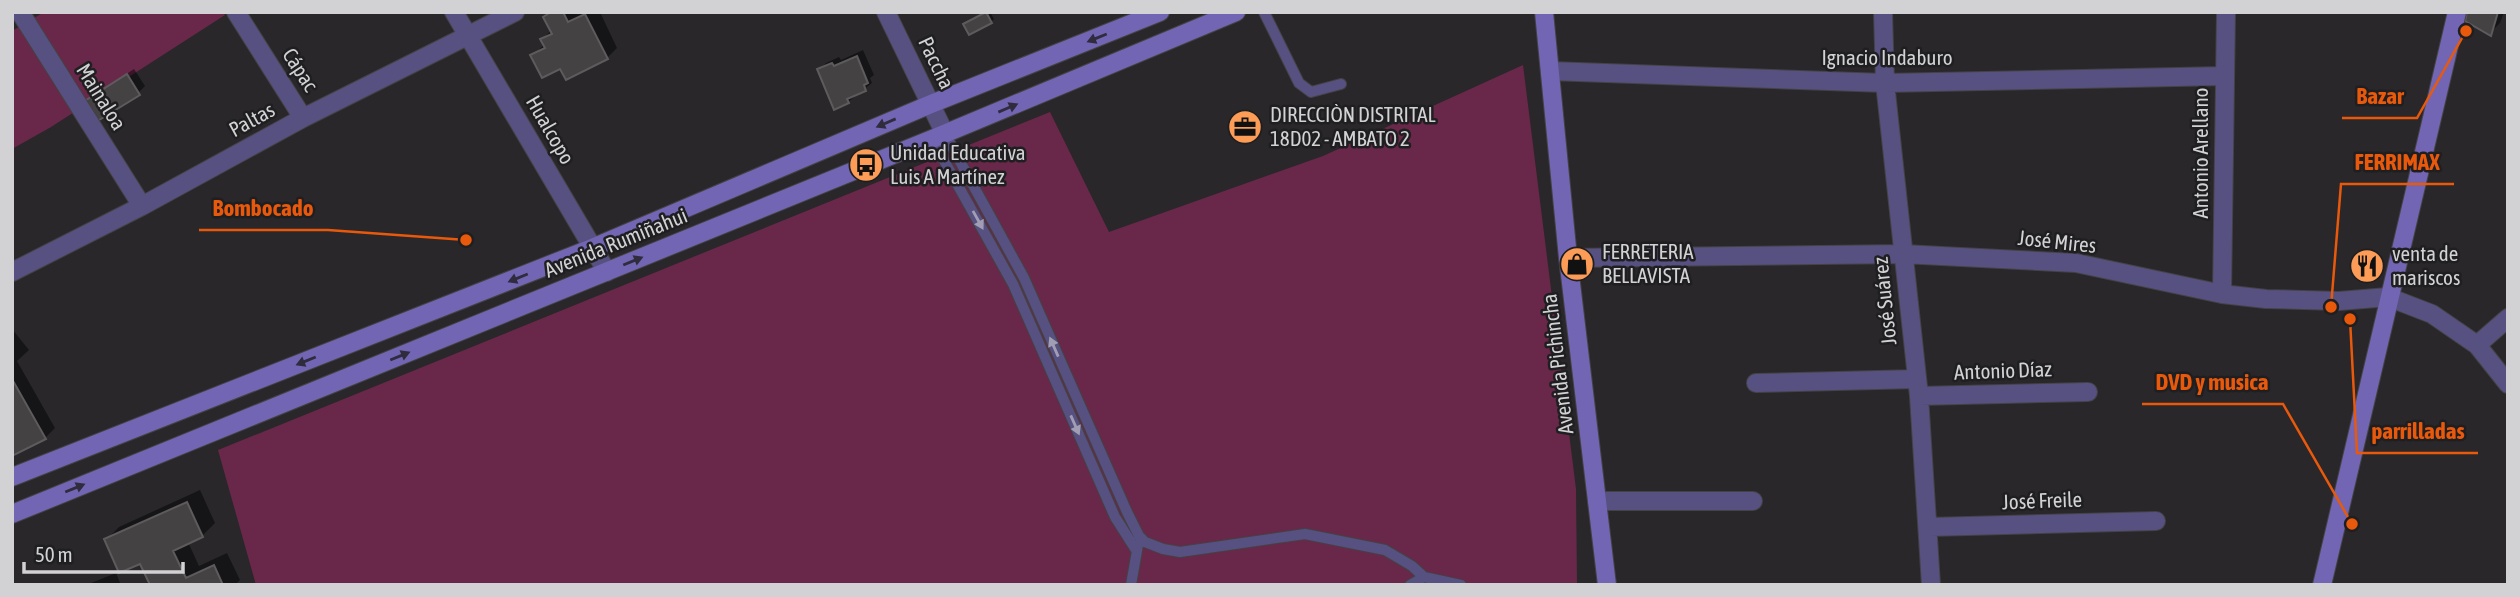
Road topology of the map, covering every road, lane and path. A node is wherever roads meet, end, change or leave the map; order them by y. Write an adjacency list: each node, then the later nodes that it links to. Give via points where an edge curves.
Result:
1 (20, 12): 13 (street); 22 (street, Mainaloa)
2 (236, 12): 20 (street, Cápac)
3 (454, 12): 14 (street, Hualcopo)
4 (515, 12): 14 (street, Paltas)
5 (886, 12): 19 (street, Paccha)
6 (1160, 12): 19 (main road, Avenida Rumiñahui, one-way to 19)
7 (1236, 12): 21 (main road, Avenida Rumiñahui, one-way to 7)
8 (1264, 12): 18 (lane, via 1299,83 1311,92)
9 (1544, 12): 15 (main road, Avenida Pichincha)
10 (1884, 12): 17 (street, José Suárez)
11 (2226, 12): 16 (street, Antonio Arellano)
12 (2457, 12): 29 (main road)
13 (12, 16)
14 (469, 37): 20 (street, Paltas); 23 (street, Hualcopo)
15 (1550, 71): 17 (street, Ignacio Indaburo); 25 (main road, Avenida Pichincha)
16 (2224, 76): 17 (street, Ignacio Indaburo); 28 (street, Antonio Arellano)
17 (1885, 83): 24 (street, José Suárez)
18 (1342, 84)
19 (931, 104): 21 (street, Paccha); 23 (main road, Avenida Rumiñahui, one-way to 23)
20 (303, 118): 22 (street, Paltas)
21 (938, 136): 27 (main road, Avenida Rumiñahui, one-way to 21); 42 (lane, one-way to 21, via 1126,512 1024,278); 43 (lane, one-way to 43, via 1013,284 1115,517)
22 (142, 206): 26 (street, Paltas)
23 (593, 248): 27 (street, Hualcopo); 36 (main road, Avenida Rumiñahui, one-way to 36)
24 (1903, 254): 25 (street, José Mires); 28 (street, José Mires, via 2076,263); 34 (street, José Suárez)
25 (1568, 258): 37 (main road, Avenida Pichincha)
26 (12, 272)
27 (607, 272): 39 (main road, Avenida Rumiñahui, one-way to 27)
28 (2222, 294): 29 (street, José Mires, via 2298,301)
29 (2388, 297): 31 (street, José Mires, via 2431,314); 50 (main road)
30 (2508, 318): 31 (street)
31 (2477, 345): 33 (street, José Mires)
32 (1756, 383): 34 (street, Antonio Díaz)
33 (2508, 384)
34 (1918, 388): 35 (street, Antonio Díaz); 41 (street, José Suárez)
35 (2088, 392)
36 (12, 477)
37 (1597, 501): 38 (street); 48 (main road, Avenida Pichincha)
38 (1753, 501)
39 (12, 514)
40 (2156, 521): 41 (street, José Freile)
41 (1928, 527): 49 (street, José Suárez)
42 (1145, 542): 43 (lane); 44 (lane, via 1180,552 1305,534 1385,550)
43 (1136, 550): 45 (lane)
44 (1424, 577): 46 (lane); 47 (lane)
45 (1131, 585)
46 (1410, 585)
47 (1461, 585)
48 (1607, 585)
49 (1931, 585)
50 (2322, 585)

